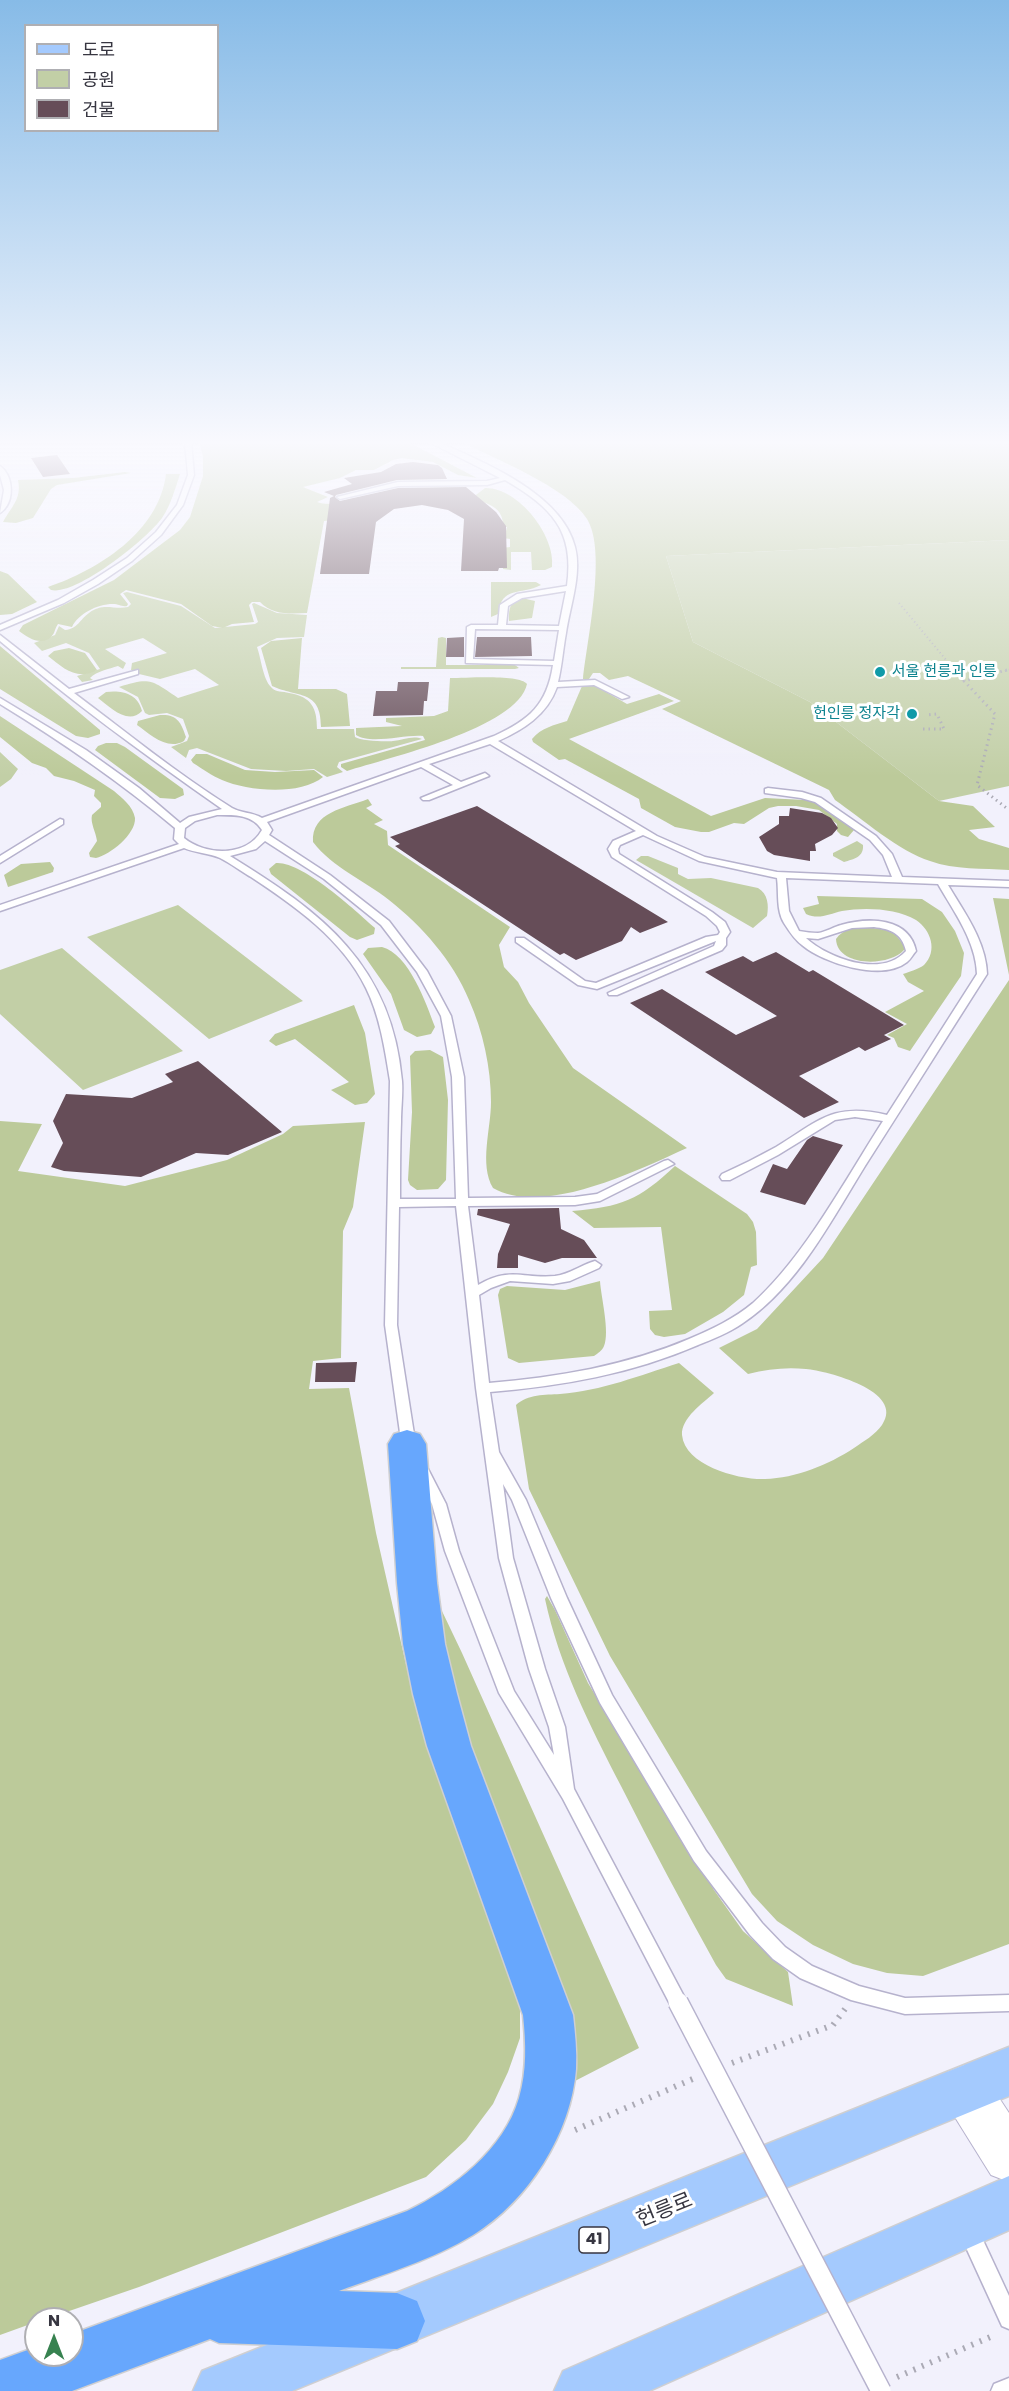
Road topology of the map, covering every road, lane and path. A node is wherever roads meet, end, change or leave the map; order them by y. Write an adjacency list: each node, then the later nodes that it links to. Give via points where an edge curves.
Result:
1 (132, 554): 5 (lane, via 82,589)
2 (572, 554): 3 (lane)
3 (569, 588): 6 (lane, via 512,598 504,605); 7 (lane)
4 (899, 603): 12 (path)
5 (0, 628)
6 (502, 628): 7 (lane); 9 (lane, via 471,627 469,661)
7 (563, 628): 9 (lane)
8 (0, 637): 14 (lane)
9 (558, 663): 13 (lane)
10 (1009, 670): 12 (path)
11 (135, 672): 14 (lane)
12 (964, 681): 25 (path, via 995,714 977,785)
13 (554, 685): 15 (lane, via 595,682); 19 (lane, via 541,710 517,728)
14 (68, 692): 26 (lane)
15 (625, 697)
16 (0, 700): 29 (lane, via 101,765)
17 (926, 715): 18 (path, via 937,714 944,729)
18 (923, 729)
19 (490, 740): 20 (lane); 30 (lane)
20 (422, 764): 22 (lane); 27 (lane)
21 (485, 776): 22 (lane)
22 (460, 785): 24 (lane)
23 (768, 791): 36 (lane, via 818,800 873,838 887,854)
24 (426, 798)
25 (1009, 810)
26 (232, 812): 27 (lane); 29 (lane, via 203,815)
27 (262, 821): 31 (lane, via 267,830)
28 (60, 822): 34 (lane)
29 (180, 827): 32 (lane, via 178,839)
30 (643, 832): 35 (lane, via 702,859); 41 (lane, via 616,843 615,855 717,920 725,932)
31 (265, 837): 33 (lane, via 248,849); 47 (lane, via 327,877 385,923 422,971 437,998 451,1033 458,1077)
32 (184, 845): 33 (lane); 39 (lane)
33 (220, 854): 48 (lane, via 278,891 320,925 343,947 370,985 385,1028 396,1081)
34 (0, 860)
35 (781, 875): 36 (lane); 40 (lane, via 786,919)
36 (899, 881): 37 (lane)
37 (942, 882): 38 (lane); 44 (lane, via 974,944 982,974)
38 (1009, 884)
39 (2, 905)
40 (797, 933): 40 (lane, via 805,944 820,953 867,967 896,964 911,951 905,936 885,925 854,924 818,936)
41 (721, 938): 42 (lane, via 598,985 582,983); 43 (lane, via 718,948)
42 (520, 940)
43 (613, 993)
44 (890, 1119): 46 (lane, via 867,1114 823,1119 780,1149); 51 (lane, via 804,1255 739,1320 630,1367 567,1380)
45 (668, 1164): 47 (lane, via 590,1199)
46 (726, 1177)
47 (462, 1202): 48 (lane); 50 (lane)
48 (393, 1203): 52 (lane, via 391,1325)
49 (596, 1265): 50 (lane, via 553,1280 509,1277)
50 (472, 1294): 51 (lane)
51 (483, 1388): 53 (lane)
52 (407, 1444): 54 (lane, via 439,1504 452,1551 507,1693); 62 (highway, via 424,1644 448,1746 548,2015 552,2041 548,2093 533,2131 512,2162 466,2208 419,2234)
53 (490, 1447): 54 (lane, via 506,1558 557,1727); 55 (lane, via 519,1500 606,1698 700,1856 756,1929 779,1953 806,1972 857,1995 905,2006)
54 (569, 1794): 57 (lane, bridge)
55 (1009, 2003)
56 (833, 2025): 57 (path)
57 (714, 2070): 59 (path); 65 (lane, bridge)
58 (987, 2080): 60 (street); 63 (main road, 헌릉로 / 41)
59 (565, 2134)
60 (1009, 2157)
61 (987, 2212): 64 (lane); 69 (main road)
62 (201, 2315): 63 (highway); 67 (highway)
63 (397, 2321): 68 (main road, 헌릉로 / 41)
64 (1004, 2326): 65 (path)
65 (880, 2388)
66 (1009, 2388): 70 (lane)
67 (0, 2389)
68 (222, 2391)
69 (582, 2391)
70 (1001, 2391)

